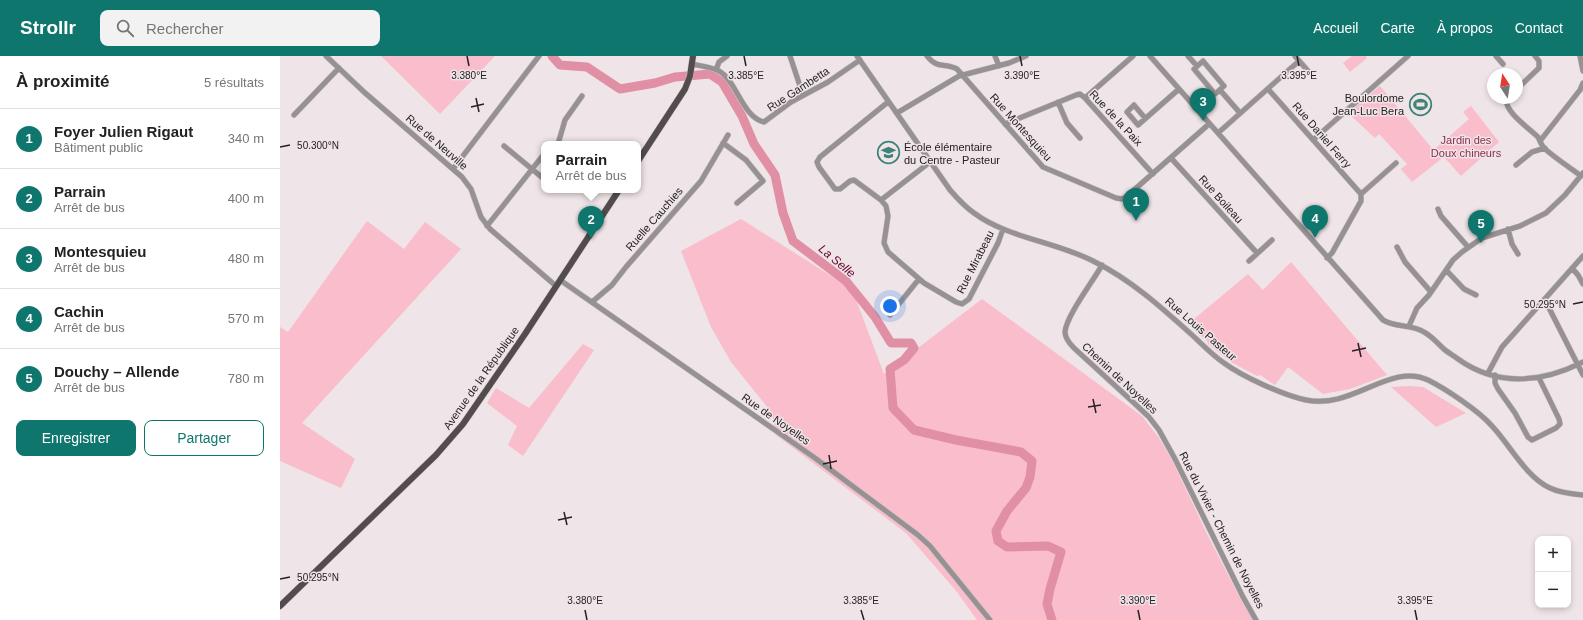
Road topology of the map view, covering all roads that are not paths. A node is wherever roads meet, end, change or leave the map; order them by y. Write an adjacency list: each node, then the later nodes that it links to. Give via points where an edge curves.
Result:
1 (326, 56): 24 (street, Rue de Neuville)
2 (539, 56): 61 (street)
3 (693, 56): 23 (main road)
4 (727, 56): 17 (street)
5 (790, 56): 34 (street)
6 (927, 56): 28 (street, via 937,65 955,68)
7 (995, 56): 21 (street)
8 (1026, 56): 21 (street)
9 (1133, 56): 36 (street)
10 (1150, 56): 31 (street)
11 (1188, 56): 22 (street)
12 (1295, 56): 19 (street)
13 (1408, 56): 49 (street)
14 (1496, 56): 20 (street)
15 (1535, 56): 29 (street, via 1539,61 1539,68)
16 (1580, 56): 27 (street)
17 (719, 58): 25 (street)
18 (858, 58): 34 (street, Rue Gambetta, via 828,82); 37 (street, Rue Louis Pasteur)
19 (1299, 61): 26 (street); 32 (street)
20 (1503, 64)
21 (999, 66): 28 (street)
22 (1197, 66): 33 (street, via 1194,68 1215,94); 33 (street, via 1203,61 1224,86)
23 (692, 67): 25 (street); 55 (main road, via 683,92)
24 (339, 68): 42 (street); 61 (street, Rue de Neuville)
25 (716, 70): 34 (street, Rue Gambetta, via 728,79 750,113 760,121 767,120)
26 (1308, 71)
27 (1583, 71)
28 (962, 75): 40 (street); 44 (street, Rue Montesquieu)
29 (1523, 83)
30 (1583, 83): 51 (street)
31 (1179, 89): 43 (street); 45 (street)
32 (1268, 89): 41 (street); 49 (street, Rue Daniel Ferry)
33 (1220, 90): 41 (street)
34 (803, 95)
35 (582, 96): 50 (street, via 565,120)
36 (1085, 98): 38 (street, Rue de la Paix, via 1078,94); 63 (street, Rue de la Paix)
37 (888, 102): 40 (street, Rue Louis Pasteur); 68 (street, via 817,162 836,190 854,180)
38 (1058, 102): 44 (street, Rue de la Paix); 48 (street, via 1067,123)
39 (1506, 104): 51 (street)
40 (897, 113): 58 (street, Rue Louis Pasteur)
41 (1240, 113): 46 (street)
42 (294, 115)
43 (1145, 118)
44 (1005, 124): 63 (street, Rue Montesquieu, via 1044,168 1116,198 1126,197)
45 (1209, 124): 46 (street); 57 (street, Rue Montesquieu)
46 (1218, 133): 80 (street)
47 (728, 135): 52 (street, Ruelle Cauchies)
48 (1080, 138)
49 (1313, 140): 67 (street, Rue Daniel Ferry)
50 (559, 141)
51 (1540, 141): 54 (street)
52 (723, 143): 69 (street, via 746,160 764,181); 90 (street, Ruelle Cauchies, via 701,181 612,285)
53 (504, 146): 62 (street)
54 (1545, 148): 60 (street, via 1532,152); 64 (street)
55 (641, 156)
56 (541, 158): 62 (street)
57 (1171, 158): 63 (street, Rue Montesquieu); 77 (street, Rue Boileau)
58 (930, 162): 68 (street); 72 (street, Rue Louis Pasteur, via 950,190 969,210)
59 (1396, 163): 67 (street)
60 (1516, 165)
61 (453, 169): 71 (street, Rue de Neuville, via 469,186)
62 (532, 169): 65 (street); 71 (street)
63 (1153, 174)
64 (1582, 175): 73 (street, via 1565,196 1546,213)
65 (541, 176)
66 (617, 193): 86 (main road, Avenue de la République)
67 (1361, 194): 80 (street, via 1361,201)
68 (881, 200): 85 (street, via 888,214 885,248)
69 (737, 203)
70 (1438, 208): 76 (street, via 1441,216)
71 (487, 226): 86 (street, Rue de Neuville)
72 (1003, 229): 82 (street, Rue Louis Pasteur, via 1079,254); 85 (street, Rue Mirabeau, via 969,299 964,304 956,302)
73 (1508, 230): 76 (street, via 1486,236); 78 (street)
74 (1272, 240): 77 (street)
75 (1397, 247): 88 (street, via 1405,262)
76 (1468, 247): 84 (street)
77 (1257, 253): 81 (street)
78 (1518, 254)
79 (1583, 256): 83 (street)
80 (1327, 258): 93 (street, via 1381,319)
81 (1249, 261)
82 (1102, 265): 100 (street, Chemin de Noyelles, via 1070,318 1066,338 1149,417); 101 (street, Rue Louis Pasteur, via 1135,286 1231,368 1288,395 1311,401 1334,400 1354,395 1392,378 1420,377 1432,382 1480,414 1542,484 1557,491)
83 (1572, 268): 87 (street); 91 (street)
84 (1446, 270): 88 (street); 89 (street, via 1464,289)
85 (919, 279): 92 (street)
86 (558, 283): 90 (street, Rue de Noyelles); 102 (main road, Avenue de la République, via 451,439)
87 (1583, 284)
88 (1431, 292): 93 (street, via 1415,310)
89 (1476, 295)
90 (592, 302): 103 (street, Rue de Noyelles, via 821,463 913,532 930,546)
91 (1543, 302): 95 (street, via 1549,308); 96 (street, via 1502,347)
92 (890, 315)
93 (1409, 326): 96 (street, via 1423,331 1464,363)
94 (1583, 362): 95 (street)
95 (1577, 365): 97 (street); 99 (street)
96 (1488, 374): 98 (street)
97 (1583, 375)
98 (1495, 376): 99 (street); 99 (street, via 1495,383 1532,440 1560,424)
99 (1539, 378)
100 (1170, 449): 104 (street, Rue du Vivier - Chemin de Noyelles)
101 (1583, 495)
102 (280, 606)
103 (990, 620)
104 (1256, 620)

